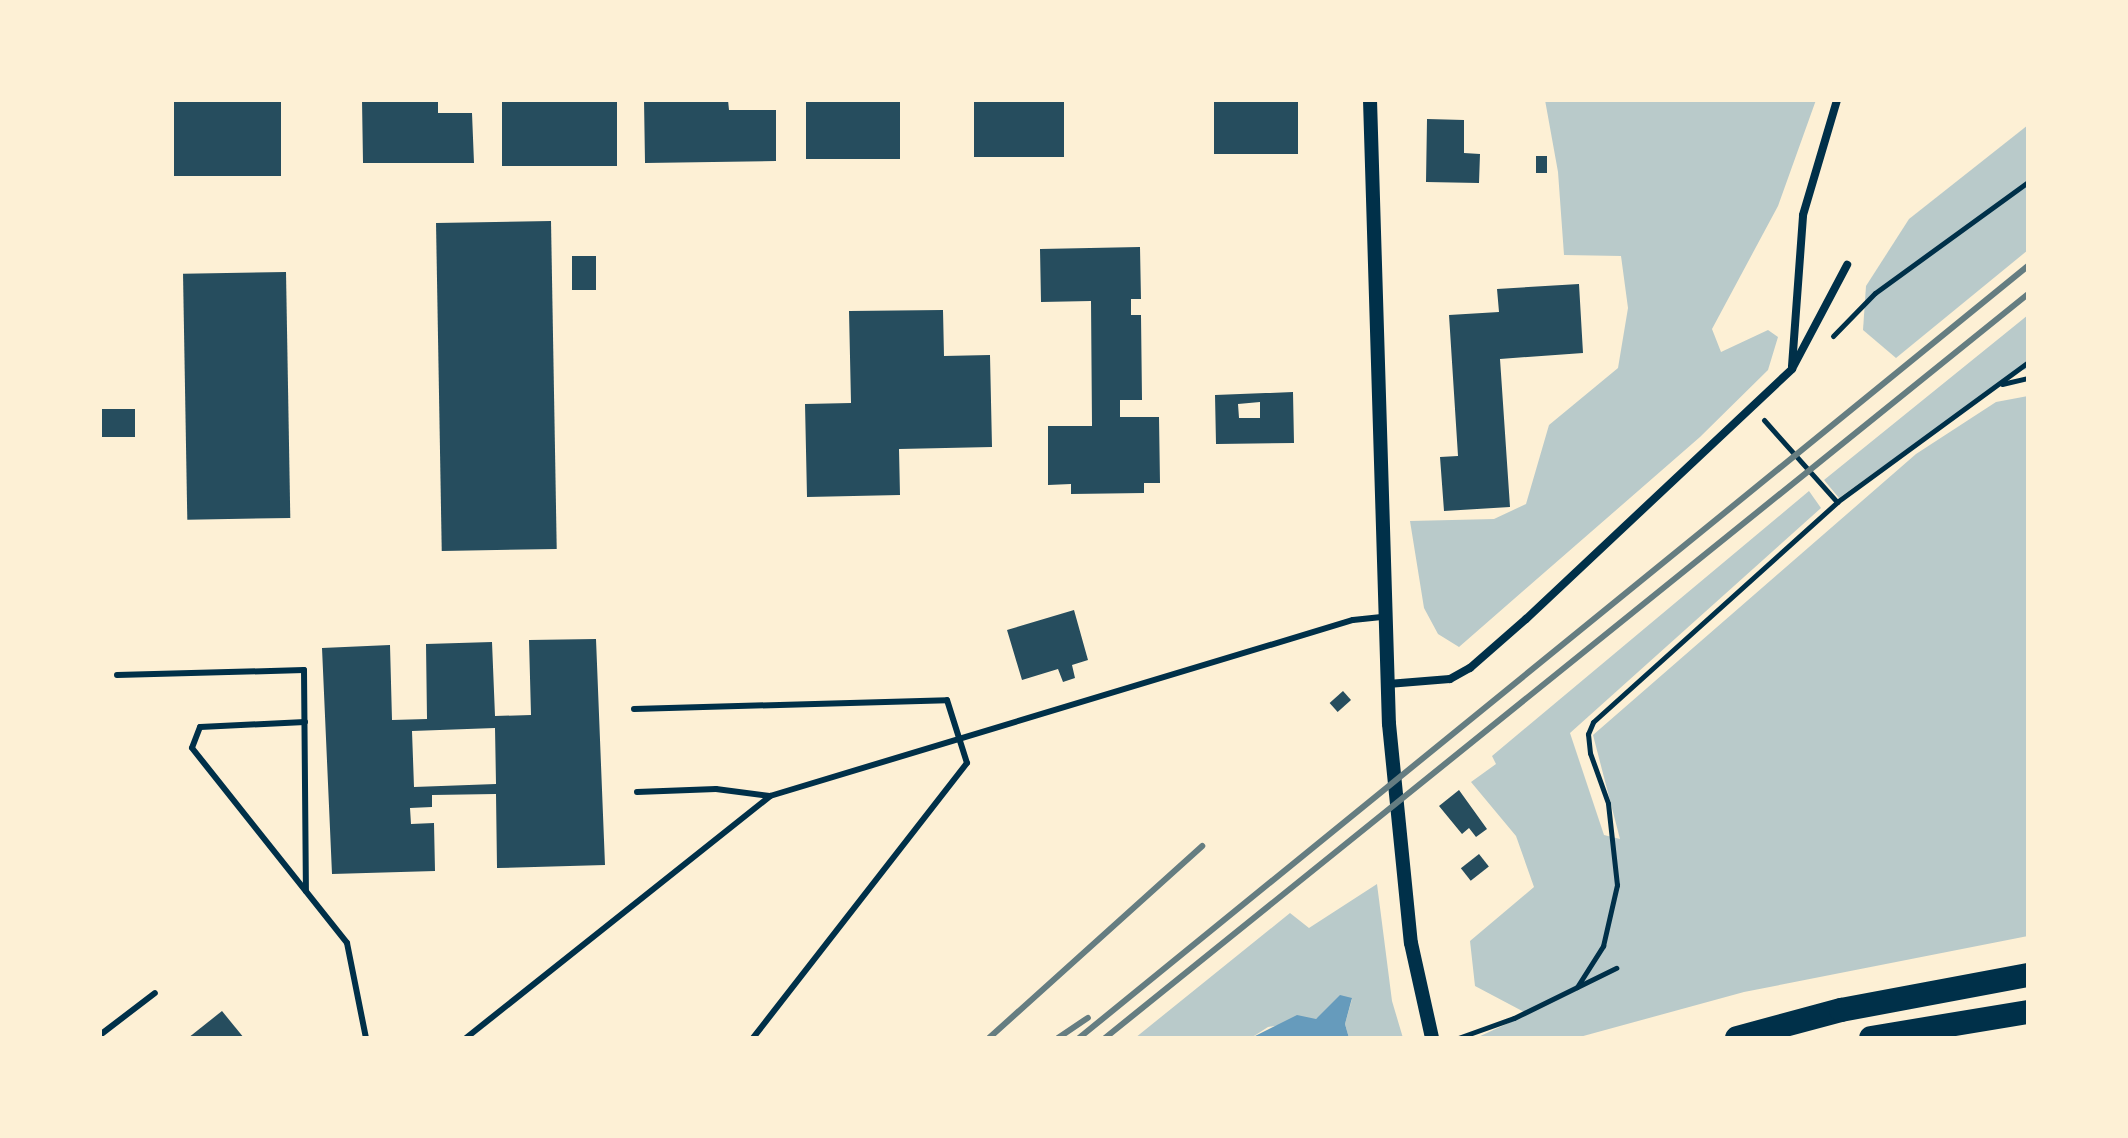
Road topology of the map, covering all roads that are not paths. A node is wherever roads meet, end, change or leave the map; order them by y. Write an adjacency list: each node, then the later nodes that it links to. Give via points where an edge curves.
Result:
1 (1370, 100): 5 (street)
2 (1837, 100): 4 (street, via 1803,215)
3 (1847, 265): 4 (street)
4 (1792, 369): 7 (street, via 1470,668 1450,679)
5 (1386, 617): 7 (street); 10 (lane, via 1353,620)
6 (117, 675): 9 (lane, via 304,670)
7 (1388, 684): 21 (street, via 1405,893)
8 (634, 709): 10 (lane, via 947,700)
9 (305, 722): 13 (lane); 13 (lane, via 200,727 192,748)
10 (958, 735): 12 (lane); 20 (lane, via 967,763)
11 (637, 792): 12 (lane, via 716,789)
12 (770, 796): 19 (lane)
13 (306, 891): 18 (lane, via 347,943)
14 (2028, 975): 22 (highway, via 1841,1010)
15 (155, 993): 17 (lane)
16 (2028, 1012): 23 (highway)
17 (100, 1035)
18 (366, 1038)
19 (466, 1038)
20 (753, 1038)
21 (1432, 1038)
22 (1737, 1038)
23 (1871, 1038)

